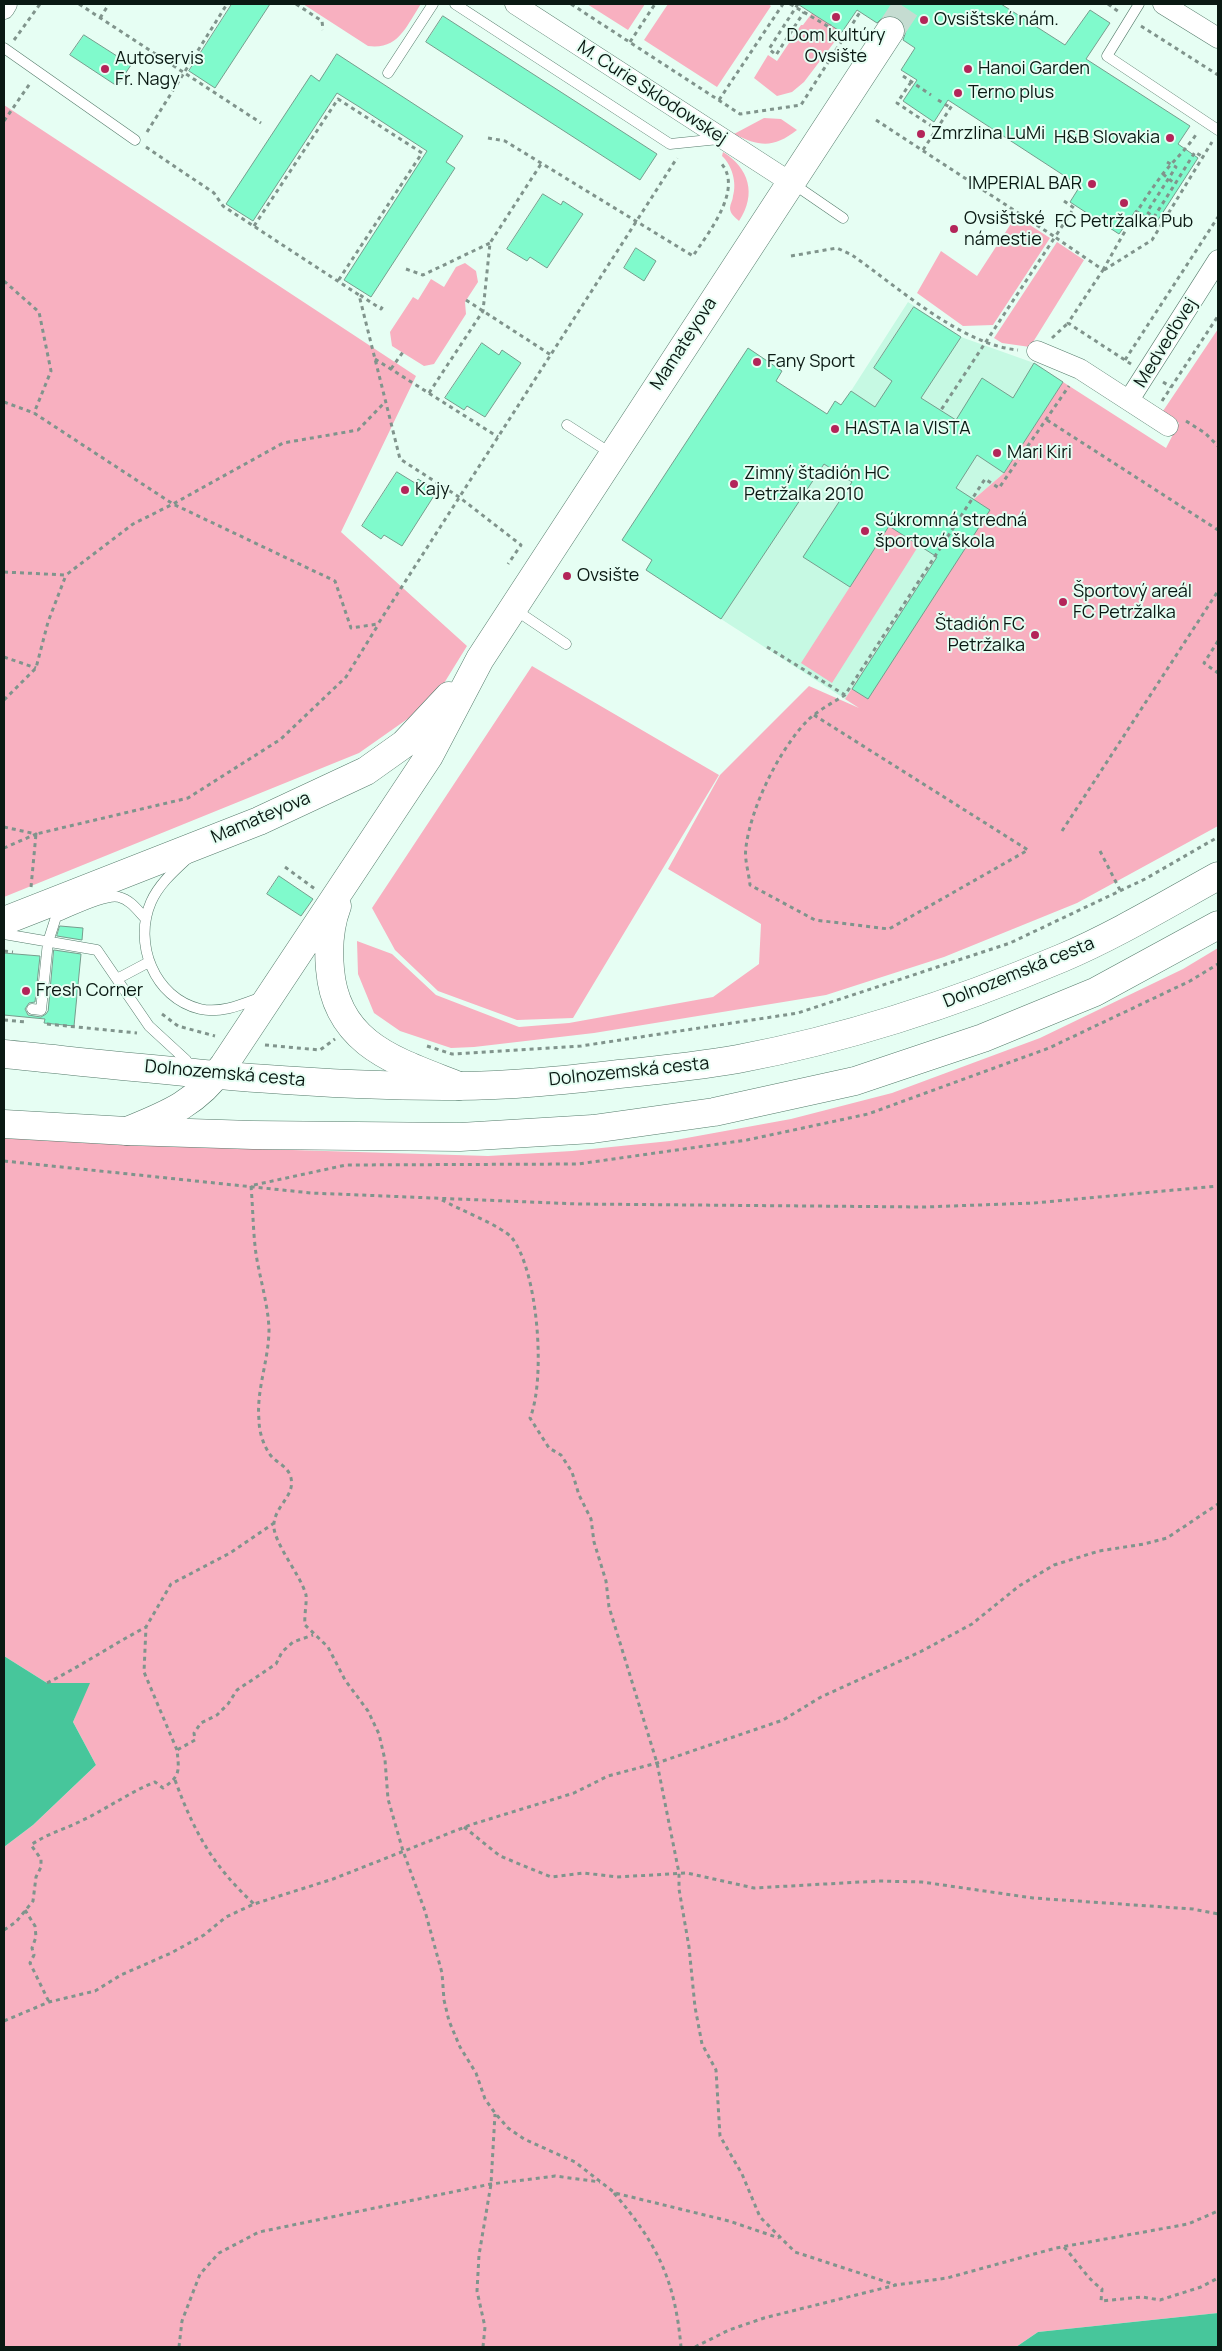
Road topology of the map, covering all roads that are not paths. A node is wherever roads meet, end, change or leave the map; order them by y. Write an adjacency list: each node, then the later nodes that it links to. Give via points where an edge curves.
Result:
1 (7, 4): 7 (street)
2 (433, 4): 11 (lane)
3 (455, 4): 13 (lane, via 670,144)
4 (515, 4): 13 (street, M. Curie Sklodowskej)
5 (1139, 4): 12 (lane, via 1107,56)
6 (1163, 4): 9 (street)
7 (4, 9)
8 (890, 31): 15 (main road, Mamateyova)
9 (1218, 38)
10 (5, 49): 14 (lane)
11 (388, 73)
12 (1216, 135)
13 (723, 139): 15 (street, M. Curie Sklodowskej)
14 (138, 142)
15 (790, 182): 16 (lane); 22 (main road, Mamateyova)
16 (843, 218)
17 (1218, 260): 19 (street, Medveďovej)
18 (1037, 351): 19 (street, via 1080,369)
19 (1129, 400): 20 (street)
20 (1175, 422)
21 (567, 425): 22 (lane)
22 (612, 454): 23 (main road, Mamateyova)
23 (514, 608): 24 (lane); 25 (main road, Mamateyova)
24 (566, 644)
25 (480, 659): 26 (main road, Mamateyova, via 422,727 382,761 287,808); 28 (main road, Mamateyova, via 429,756)
26 (205, 842): 29 (lane, via 165,880); 30 (main road, Mamateyova)
27 (1218, 876): 40 (main road, Dolnozemská cesta, via 1064,957 970,995 840,1036 716,1062 582,1078)
28 (340, 891): 36 (main road, Mamateyova); 40 (main road, via 329,945 332,982 343,1016 359,1036 381,1052)
29 (146, 919): 33 (lane, via 124,899 117,896 105,898 56,918); 34 (lane, via 144,943)
30 (4, 921)
31 (1218, 925): 42 (main road, via 1095,992 975,1041 855,1081 714,1112 593,1129 488,1136)
32 (4, 934): 33 (lane)
33 (48, 942): 35 (lane, via 97,950); 37 (lane, via 41,1010)
34 (149, 962): 35 (lane); 36 (lane, via 168,990 186,1004 200,1009 238,1006)
35 (117, 979): 39 (lane, via 149,1026 186,1060)
36 (270, 994): 39 (main road, Mamateyova)
37 (32, 1009)
38 (4, 1054): 39 (main road, Dolnozemská cesta)
39 (206, 1073): 40 (main road, Dolnozemská cesta, via 336,1083); 42 (main road, Mamateyova, via 203,1091 182,1106)
40 (461, 1086)
41 (4, 1124): 42 (main road)
42 (127, 1131)

